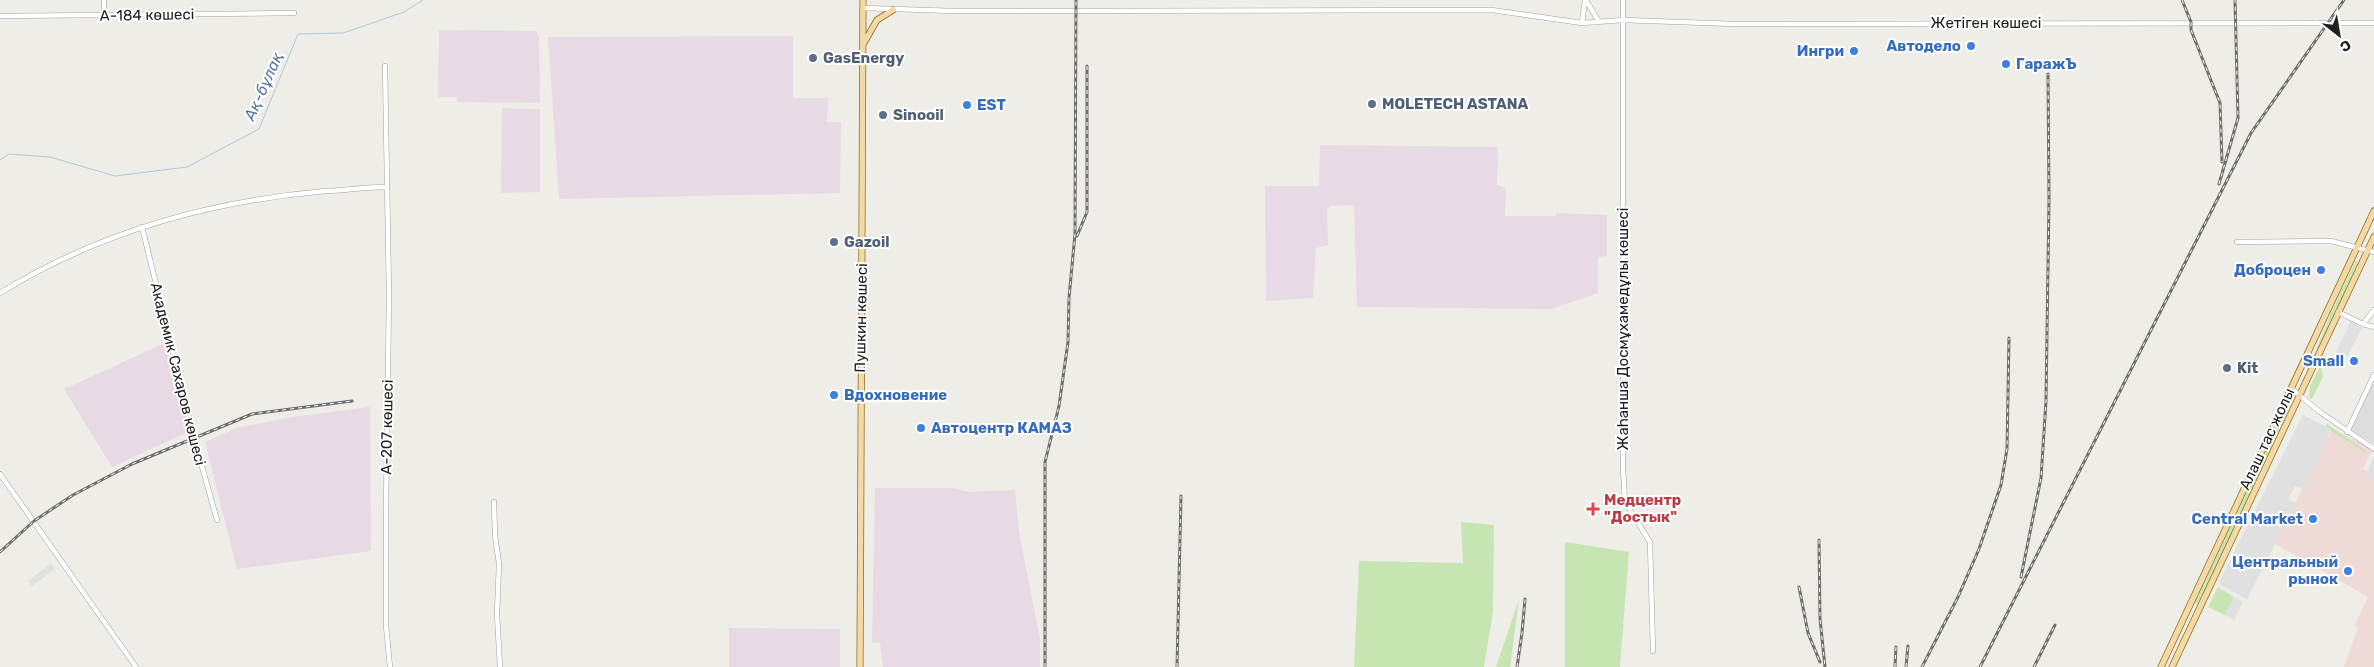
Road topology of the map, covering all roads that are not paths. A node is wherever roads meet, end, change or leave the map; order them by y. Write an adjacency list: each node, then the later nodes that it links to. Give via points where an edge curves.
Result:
1 (104, 0): 9 (street)
2 (863, 0): 5 (main road, Пушкин көшесі)
3 (1586, 0): 11 (street); 12 (street)
4 (1623, 0): 10 (street, Жаһанша Досмұхамедұлы көшесі)
5 (863, 8): 6 (street, Жетіген көшесі); 14 (main road, Пушкин көшесі)
6 (893, 10): 12 (street, Жетіген көшесі, via 1492,10); 14 (main road, via 877,20)
7 (294, 13): 9 (street, А-184 көшесі)
8 (0, 16): 9 (street, А-184 көшесі)
9 (104, 16)
10 (1623, 20): 11 (street, Жетіген көшесі); 13 (street, Жетіген көшесі, via 1735,24); 38 (street, Жаһанша Досмұхамедұлы көшесі, via 1623,476 1625,502 1650,542)
11 (1599, 22): 12 (street, Жетіген көшесі)
12 (1582, 23)
13 (2374, 23)
14 (863, 45): 42 (main road, Пушкин көшесі)
15 (385, 66): 16 (street, А-207 көшесі)
16 (387, 187): 18 (street, via 250,201); 40 (street, А-207 көшесі, via 386,626)
17 (2374, 211): 21 (main road, Алаш тас жолы)
18 (142, 227): 23 (street, via 66,257); 35 (street, Академик Сахаров көшесі)
19 (2374, 236): 22 (main road, Алаш тас жолы)
20 (2237, 242): 21 (street, via 2332,241)
21 (2356, 247): 22 (street); 29 (main road, Алаш тас жолы)
22 (2371, 251): 25 (main road, Алаш тас жолы)
23 (0, 293)
24 (2374, 310): 26 (street)
25 (2338, 312): 26 (street); 30 (main road, Алаш тас жолы)
26 (2363, 324): 27 (street)
27 (2374, 327)
28 (2374, 374): 31 (street)
29 (2291, 388): 30 (street); 36 (main road, Алаш тас жолы)
30 (2299, 396): 31 (street); 37 (main road, Алаш тас жолы)
31 (2347, 432): 32 (street)
32 (2374, 450)
33 (0, 474): 39 (street)
34 (494, 502): 41 (street, via 499,564)
35 (216, 520)
36 (2187, 612): 37 (main road); 43 (main road, Алаш тас жолы)
37 (2196, 616): 44 (main road, Алаш тас жолы)
38 (1653, 651)
39 (136, 667)
40 (390, 667)
41 (500, 667)
42 (860, 667)
43 (2161, 667)
44 (2172, 667)

